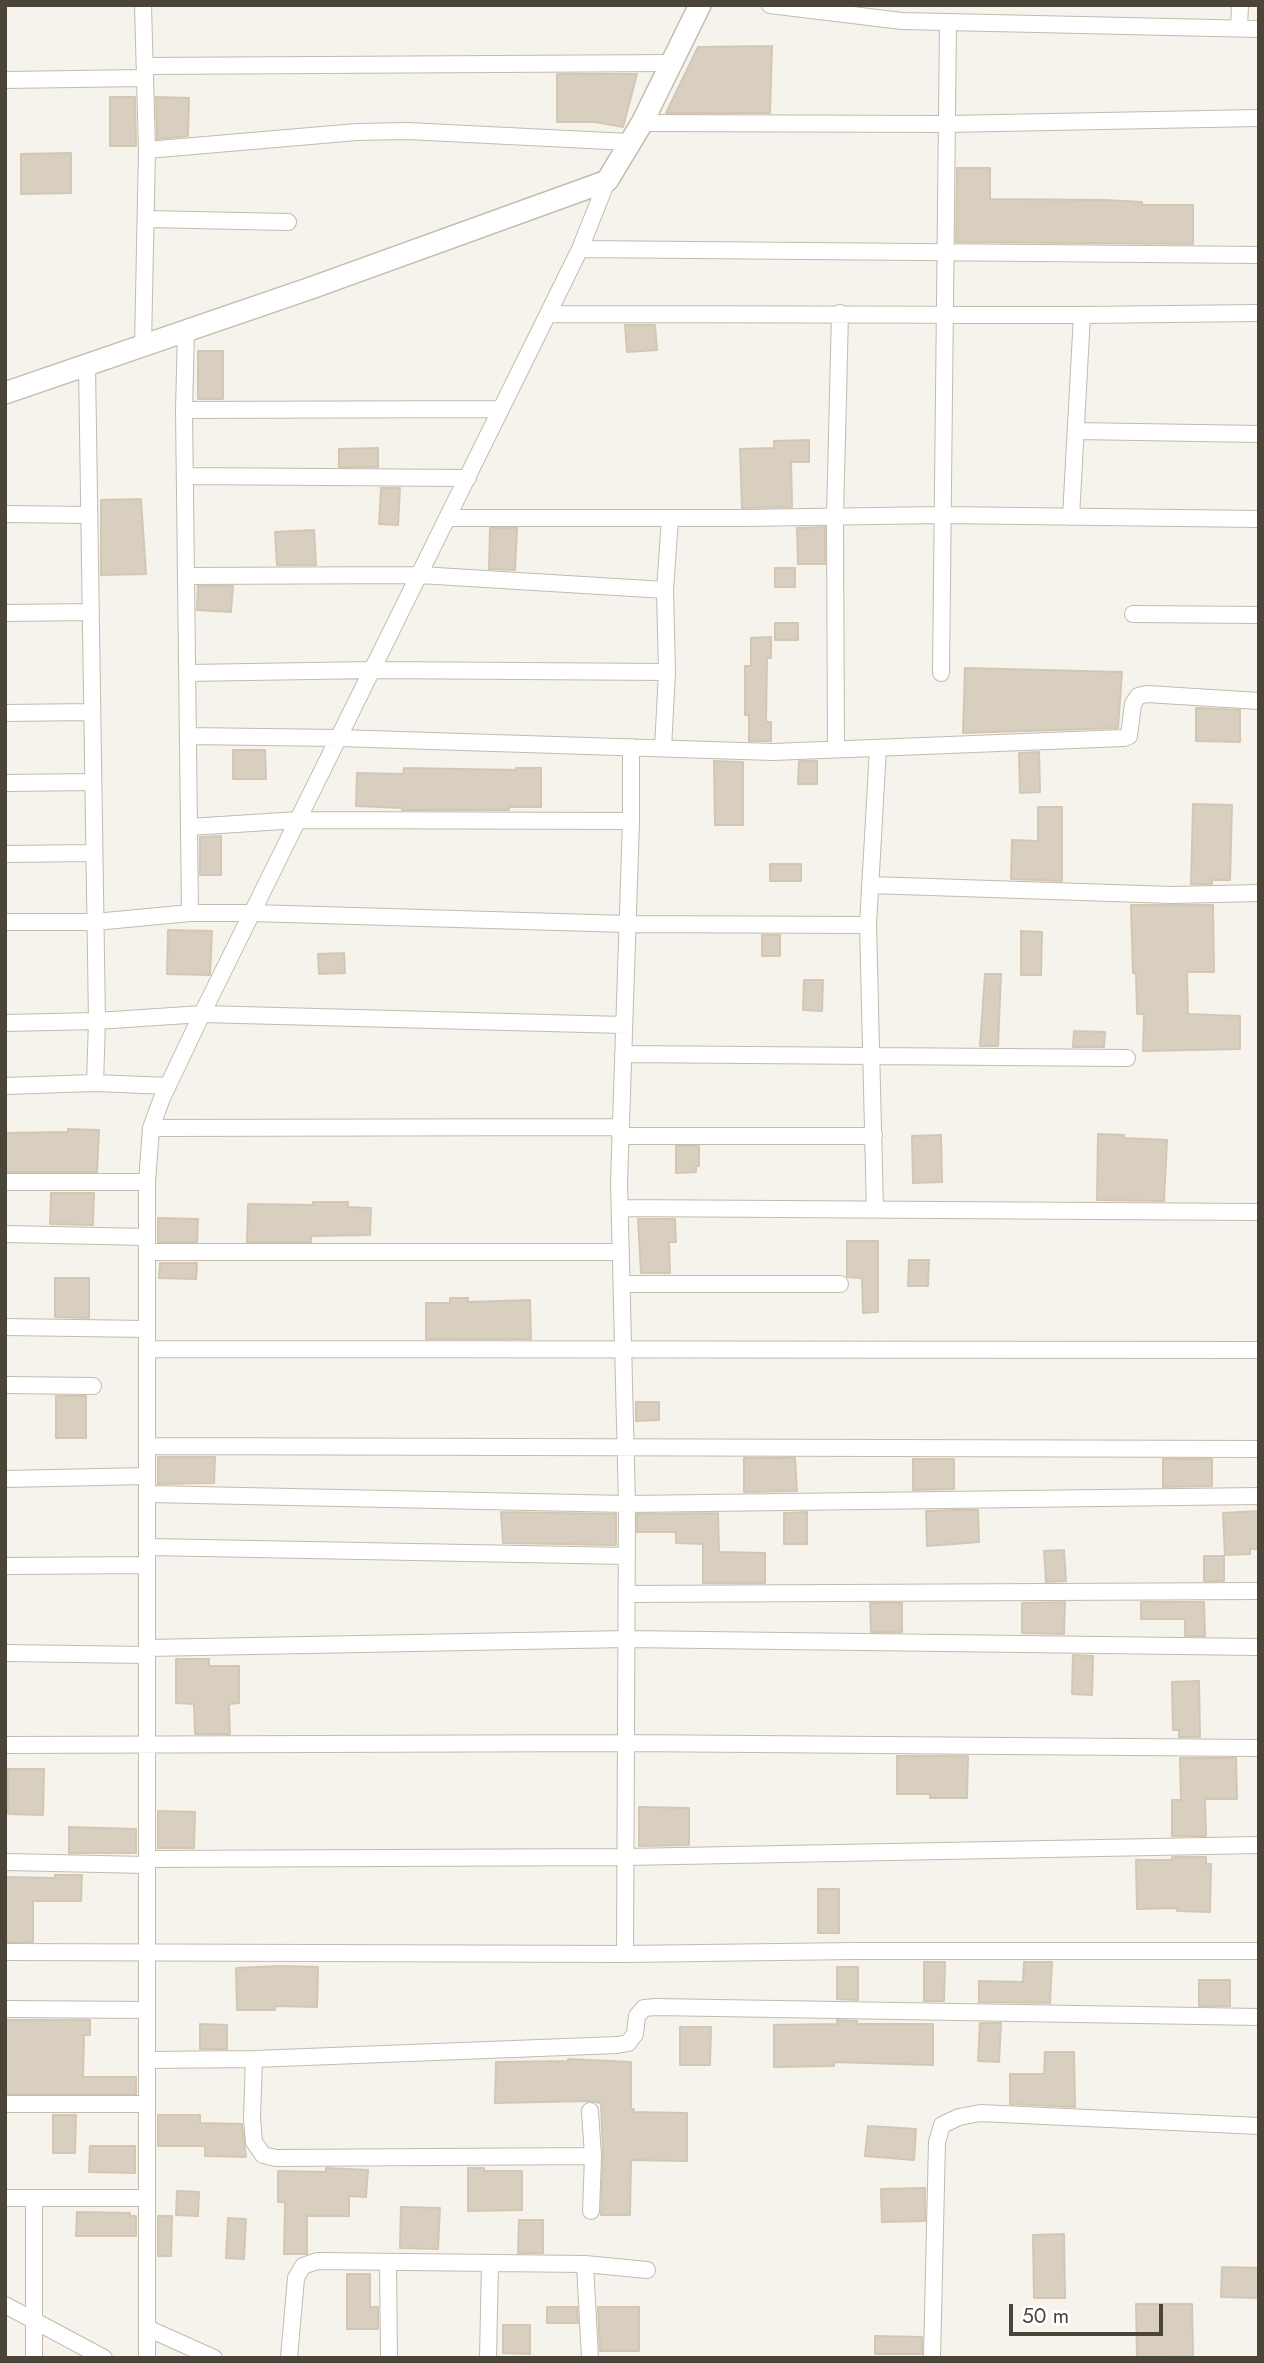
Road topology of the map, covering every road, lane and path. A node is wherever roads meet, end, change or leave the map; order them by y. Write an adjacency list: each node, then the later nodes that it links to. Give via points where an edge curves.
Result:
1 (143, 5): 10 (street)
2 (700, 5): 9 (street)
3 (770, 5): 5 (street)
4 (1240, 5): 7 (street)
5 (902, 13): 6 (street)
6 (948, 22): 7 (street); 14 (street)
7 (1239, 28): 8 (street)
8 (1259, 29)
9 (671, 63): 10 (street); 13 (street)
10 (144, 72): 11 (street); 16 (street)
11 (5, 80)
12 (1259, 118): 14 (street)
13 (642, 123): 14 (street); 15 (street)
14 (946, 124): 21 (street)
15 (629, 142): 16 (street, via 407,131); 17 (street)
16 (147, 150): 18 (street)
17 (607, 181): 20 (street); 28 (street)
18 (146, 219): 19 (street); 29 (street)
19 (288, 222)
20 (580, 249): 21 (street); 25 (street)
21 (945, 252): 22 (street); 26 (street)
22 (1259, 255)
23 (840, 313): 25 (street); 26 (street); 41 (street)
24 (1259, 313): 27 (street)
25 (548, 314): 32 (street)
26 (944, 314): 27 (street); 40 (street)
27 (1082, 315): 34 (street)
28 (186, 331): 29 (street); 33 (street)
29 (144, 345): 30 (street)
30 (87, 365): 31 (street); 39 (street)
31 (5, 393)
32 (501, 409): 33 (street); 37 (street)
33 (184, 410): 36 (street)
34 (1076, 431): 35 (street); 42 (street)
35 (1259, 434)
36 (185, 476): 37 (street); 47 (street)
37 (468, 478): 43 (street)
38 (5, 514): 39 (street)
39 (88, 515): 49 (street)
40 (942, 515): 41 (street); 42 (street); 56 (street)
41 (835, 517): 44 (street); 65 (street)
42 (1071, 517): 45 (street)
43 (448, 518): 44 (street); 46 (street)
44 (670, 518): 48 (street)
45 (1259, 519)
46 (420, 575): 47 (street); 48 (street); 53 (street)
47 (186, 576): 55 (street)
48 (665, 590): 54 (street)
49 (90, 612): 50 (street); 58 (street)
50 (5, 613)
51 (1133, 614): 52 (street)
52 (1259, 615)
53 (373, 670): 54 (street); 55 (street); 61 (street)
54 (667, 672): 63 (street)
55 (187, 673): 60 (street)
56 (941, 673)
57 (1259, 701): 64 (street, via 1147,694 1138,696 1133,704 1129,736 1124,738)
58 (91, 712): 59 (street); 66 (street)
59 (5, 713)
60 (188, 736): 61 (street); 70 (street)
61 (340, 738): 62 (street); 68 (street)
62 (631, 747): 63 (street); 69 (street)
63 (663, 748): 65 (street)
64 (878, 748): 65 (street); 73 (street)
65 (836, 750)
66 (93, 782): 67 (street); 71 (street)
67 (5, 783)
68 (299, 820): 69 (street); 70 (street); 75 (street)
69 (631, 821): 79 (street)
70 (189, 827): 76 (street)
71 (94, 853): 72 (street); 78 (street)
72 (5, 854)
73 (870, 885): 74 (street, via 1173,895); 80 (street)
74 (1259, 893)
75 (253, 913): 76 (street); 79 (street); 81 (street)
76 (190, 914): 78 (street)
77 (5, 922): 78 (street)
78 (95, 922): 82 (street)
79 (626, 924): 80 (street); 84 (street)
80 (868, 925): 86 (street)
81 (202, 1014): 82 (street); 84 (street); 90 (street)
82 (97, 1021): 83 (street); 88 (street)
83 (5, 1023)
84 (624, 1025): 85 (street)
85 (623, 1054): 86 (street); 92 (street)
86 (873, 1056): 87 (street); 93 (street)
87 (1126, 1058)
88 (95, 1083): 89 (street); 90 (street)
89 (5, 1086)
90 (168, 1086): 91 (street)
91 (151, 1128): 92 (street); 95 (street)
92 (621, 1132): 93 (street); 96 (street)
93 (874, 1136): 97 (street)
94 (5, 1182): 95 (street)
95 (147, 1182): 100 (street)
96 (620, 1208): 97 (street); 101 (street)
97 (875, 1210): 98 (street)
98 (1259, 1212)
99 (5, 1234): 100 (street)
100 (147, 1245): 101 (street); 105 (street)
101 (621, 1252): 102 (street)
102 (622, 1284): 103 (street); 108 (street)
103 (840, 1284)
104 (5, 1327): 105 (street)
105 (147, 1329): 106 (street)
106 (147, 1349): 108 (street); 111 (street)
107 (1259, 1350): 108 (street)
108 (623, 1351): 112 (street)
109 (5, 1385): 110 (street)
110 (93, 1386)
111 (147, 1446): 112 (street); 114 (street)
112 (625, 1449): 113 (street); 118 (street)
113 (1259, 1449)
114 (147, 1476): 115 (street); 116 (street)
115 (5, 1479)
116 (148, 1494): 118 (street); 119 (street)
117 (1259, 1496): 118 (street)
118 (626, 1504): 120 (street)
119 (148, 1546): 120 (street); 121 (street)
120 (626, 1556): 124 (street)
121 (147, 1565): 122 (street); 127 (street)
122 (5, 1566)
123 (1259, 1591): 124 (street)
124 (626, 1594): 125 (street)
125 (627, 1639): 126 (street); 127 (street); 129 (street)
126 (1259, 1647)
127 (147, 1651): 128 (street); 131 (street)
128 (5, 1653)
129 (626, 1743): 131 (street); 132 (street); 134 (street)
130 (5, 1745): 131 (street)
131 (147, 1746): 136 (street)
132 (1259, 1748)
133 (1259, 1845): 134 (street)
134 (626, 1857): 136 (street); 140 (street)
135 (5, 1862): 136 (street)
136 (147, 1862): 139 (street)
137 (1259, 1951): 140 (street)
138 (5, 1952): 139 (street)
139 (147, 1954): 140 (street); 142 (street)
140 (625, 1954)
141 (5, 2009): 142 (street)
142 (147, 2010): 145 (street)
143 (1259, 2017): 144 (street, via 656,2007 644,2008 637,2016 635,2034 628,2043 617,2045)
144 (254, 2059): 145 (street); 150 (street, via 254,2142 263,2155)
145 (147, 2060): 147 (street)
146 (5, 2104): 147 (street)
147 (147, 2104): 153 (street)
148 (590, 2111): 150 (street)
149 (1259, 2126): 170 (street, via 980,2113 942,2126 937,2142)
150 (593, 2156): 154 (street)
151 (5, 2198): 152 (street)
152 (34, 2198): 153 (street); 160 (street)
153 (147, 2198): 161 (street)
154 (591, 2211)
155 (388, 2262): 156 (street); 166 (street, via 317,2261 303,2266 296,2277); 167 (street)
156 (490, 2263): 157 (street); 168 (street)
157 (585, 2264): 158 (street); 169 (street)
158 (646, 2270)
159 (5, 2305): 160 (street)
160 (34, 2320): 162 (street); 163 (street)
161 (147, 2328): 164 (street); 165 (street)
162 (34, 2358)
163 (104, 2358)
164 (147, 2358)
165 (214, 2358)
166 (289, 2358)
167 (389, 2358)
168 (488, 2358)
169 (590, 2358)
170 (932, 2358)

